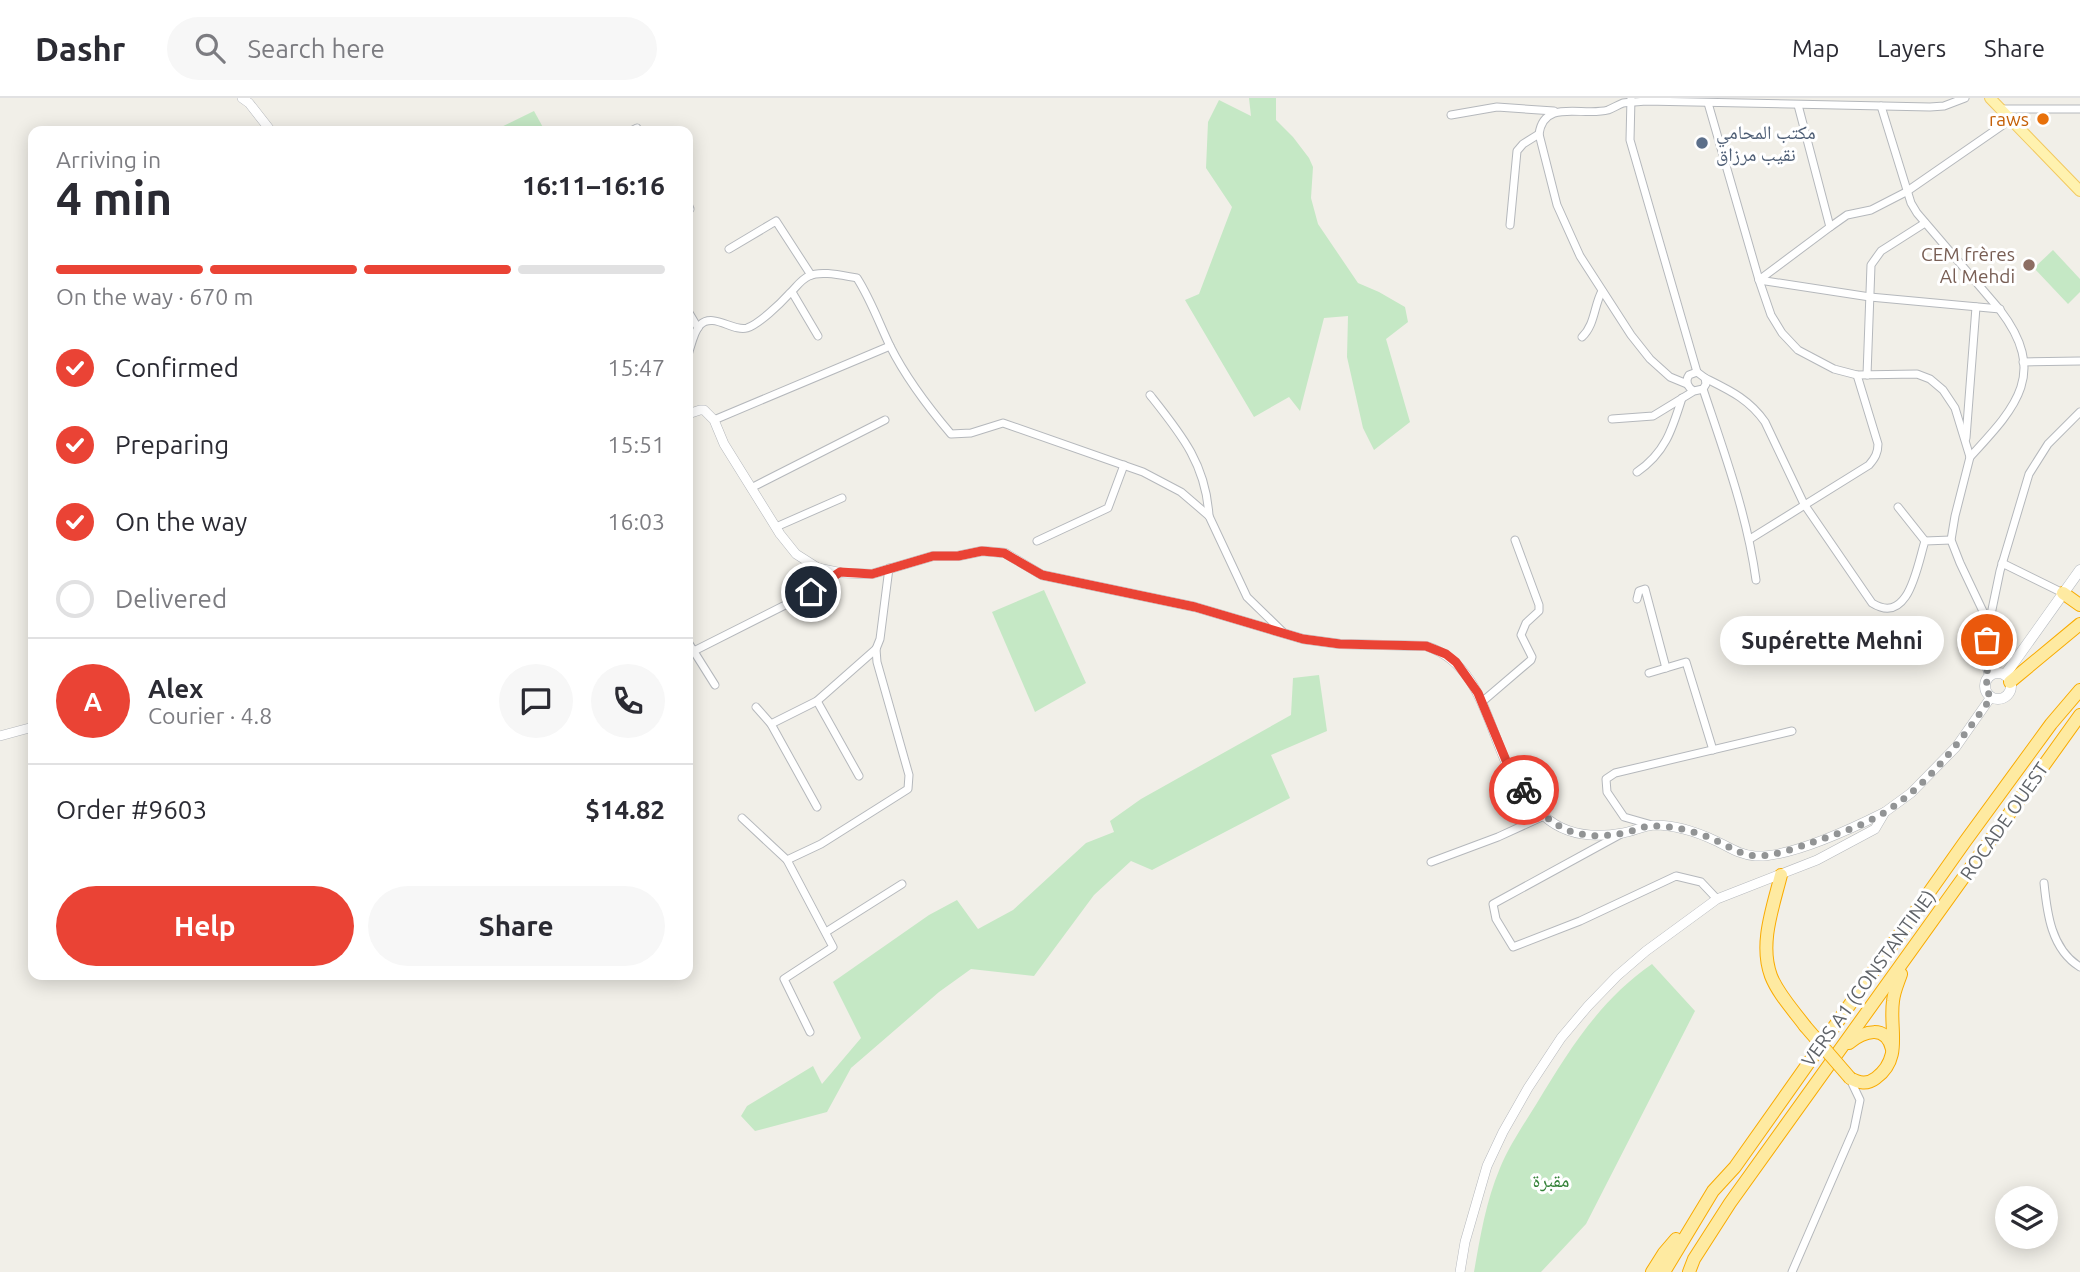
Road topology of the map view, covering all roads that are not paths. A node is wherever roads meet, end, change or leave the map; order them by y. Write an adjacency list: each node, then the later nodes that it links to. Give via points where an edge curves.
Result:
1 (242, 98): 14 (street)
2 (1965, 98): 8 (street, via 1944,106)
3 (1990, 98): 9 (main road)
4 (1631, 100): 5 (street); 6 (street); 37 (street, via 1630,140)
5 (1617, 101): 11 (street, via 1607,110)
6 (1708, 103): 7 (street); 23 (street)
7 (1798, 105): 8 (street); 20 (street)
8 (1881, 106): 17 (street)
9 (2000, 109): 10 (street); 13 (main road)
10 (2080, 110)
11 (1554, 111): 12 (street, via 1497,107); 15 (street, via 1542,122)
12 (1451, 115)
13 (2010, 120): 16 (main road); 17 (street)
14 (267, 126)
15 (1539, 134): 19 (street, via 1517,151); 24 (street, via 1567,231)
16 (2080, 191)
17 (1906, 192): 18 (street); 20 (street, via 1847,215)
18 (1925, 223): 26 (street, via 1875,258); 28 (street)
19 (1510, 225)
20 (1830, 227): 23 (street)
21 (729, 249): 22 (street, via 776,221)
22 (811, 275): 25 (street); 34 (street, via 857,278)
23 (1759, 280): 26 (street); 39 (street, via 1771,315 1798,350)
24 (1602, 290): 32 (street, via 1590,328); 41 (street, via 1650,359 1670,377)
25 (792, 292): 30 (street, via 747,328 708,321); 31 (street)
26 (1870, 297): 27 (street); 38 (street)
27 (1976, 307): 28 (street); 52 (street)
28 (2000, 310): 36 (street, via 2018,337)
29 (693, 320): 30 (street)
30 (698, 328): 33 (street)
31 (818, 336)
32 (1582, 337)
33 (693, 342)
34 (890, 345): 49 (street); 54 (street, via 921,399 951,434 1003,423)
35 (2080, 360): 36 (street)
36 (2023, 362): 53 (street, via 2015,404)
37 (1697, 372): 40 (street); 41 (street, via 1689,375)
38 (1867, 374): 39 (street); 52 (street, via 1917,374 1930,379 1955,408)
39 (1857, 375): 58 (street, via 1878,453 1869,465)
40 (1705, 377): 42 (street); 58 (street, via 1740,395 1757,411)
41 (1687, 384): 43 (street)
42 (1703, 389): 43 (street); 62 (street)
43 (1694, 391): 45 (street)
44 (1150, 395): 60 (street, via 1203,474)
45 (1682, 398): 48 (street, via 1653,416); 55 (street, via 1660,452)
46 (2080, 412): 51 (street)
47 (693, 413): 49 (street, via 704,410)
48 (1612, 419)
49 (714, 420): 56 (street)
50 (885, 420): 56 (street)
51 (2077, 423): 67 (street, via 2048,444 2029,474)
52 (1966, 442): 53 (street)
53 (1970, 457): 64 (street)
54 (1124, 465): 60 (street, via 1181,492); 65 (street, via 1108,509)
55 (1637, 472)
56 (751, 488): 61 (street)
57 (842, 498): 61 (street)
58 (1804, 504): 62 (street); 66 (street, via 1866,598 1878,607 1896,607 1905,600)
59 (1898, 508): 66 (street)
60 (1209, 516): 77 (street, via 1247,597)
61 (775, 527): 70 (street, via 796,554 818,568)
62 (1750, 539): 71 (street)
63 (1515, 540): 89 (street, via 1539,605 1521,635 1532,657)
64 (1951, 540): 66 (street); 75 (street)
65 (1037, 541)
66 (1925, 541)
67 (2002, 563): 72 (street); 75 (street)
68 (889, 568): 70 (street, via 872,574); 77 (street, via 933,556 1004,553 1042,575 1195,607); 78 (street)
69 (2080, 570): 72 (main road)
70 (840, 572): 79 (street, via 811,592)
71 (1756, 580)
72 (2063, 593): 74 (highway); 84 (main road)
73 (1637, 598): 81 (street, via 1644,589)
74 (2080, 604)
75 (1989, 624): 83 (street, via 1984,660)
76 (2080, 624): 84 (highway)
77 (1284, 634): 89 (street, via 1340,644 1437,649 1456,662)
78 (876, 649): 88 (street); 104 (street, via 909,775 908,789)
79 (693, 651)
80 (693, 656): 85 (street)
81 (1666, 668): 82 (street); 96 (street, via 1686,662)
82 (1649, 673)
83 (1989, 676): 84 (main road, via 1997,673); 87 (main road, via 1985,687)
84 (2007, 679): 87 (main road, via 2010,691 2004,697)
85 (715, 685)
86 (2080, 690): 119 (highway, VERS A1 (CONSTANTINE), via 1964,843)
87 (1991, 698): 99 (street, via 1942,763)
88 (817, 701): 92 (street); 97 (street)
89 (1483, 701): 100 (street, via 1510,770)
90 (756, 707): 92 (street)
91 (2080, 715): 111 (highway, ROCADE OUEST)
92 (771, 724): 98 (street)
93 (28, 728): 95 (street)
94 (1792, 731): 96 (street)
95 (0, 736)
96 (1713, 750): 102 (street, via 1606,779 1607,792 1624,817)
97 (859, 776)
98 (817, 807)
99 (1885, 812): 102 (street, via 1824,839 1782,853 1755,856 1735,852 1695,832); 106 (street, via 1875,829)
100 (1544, 816): 103 (street, via 1563,829 1587,836); 105 (street)
101 (742, 818): 104 (street)
102 (1653, 825): 103 (street)
103 (1623, 833): 109 (street, via 1493,904 1496,919 1513,947 1675,876 1701,882)
104 (788, 860): 110 (street)
105 (1431, 862)
106 (1781, 875): 109 (street); 116 (highway, bridge, via 1767,930 1771,977)
107 (2044, 883): 112 (street, via 2048,920 2058,943)
108 (902, 884): 110 (street)
109 (1717, 899): 120 (street, via 1617,976 1561,1038 1528,1088 1487,1166)
110 (826, 932): 113 (street, via 833,947 784,979)
111 (1910, 951): 114 (highway, ROCADE OUEST); 115 (highway, via 1893,998)
112 (2080, 967)
113 (810, 1032)
114 (1839, 1053): 115 (highway, via 1869,1031 1891,1043); 123 (highway, ROCADE OUEST, via 1730,1203)
115 (1892, 1056): 117 (highway)
116 (1850, 1079): 117 (highway); 118 (street)
117 (1872, 1081): 118 (street)
118 (1860, 1100): 124 (street, via 1854,1129)
119 (1696, 1219): 121 (highway); 122 (highway, VERS A1 (CONSTANTINE))
120 (1460, 1272)
121 (1652, 1272)
122 (1664, 1272)
123 (1689, 1272)
124 (1792, 1272)

